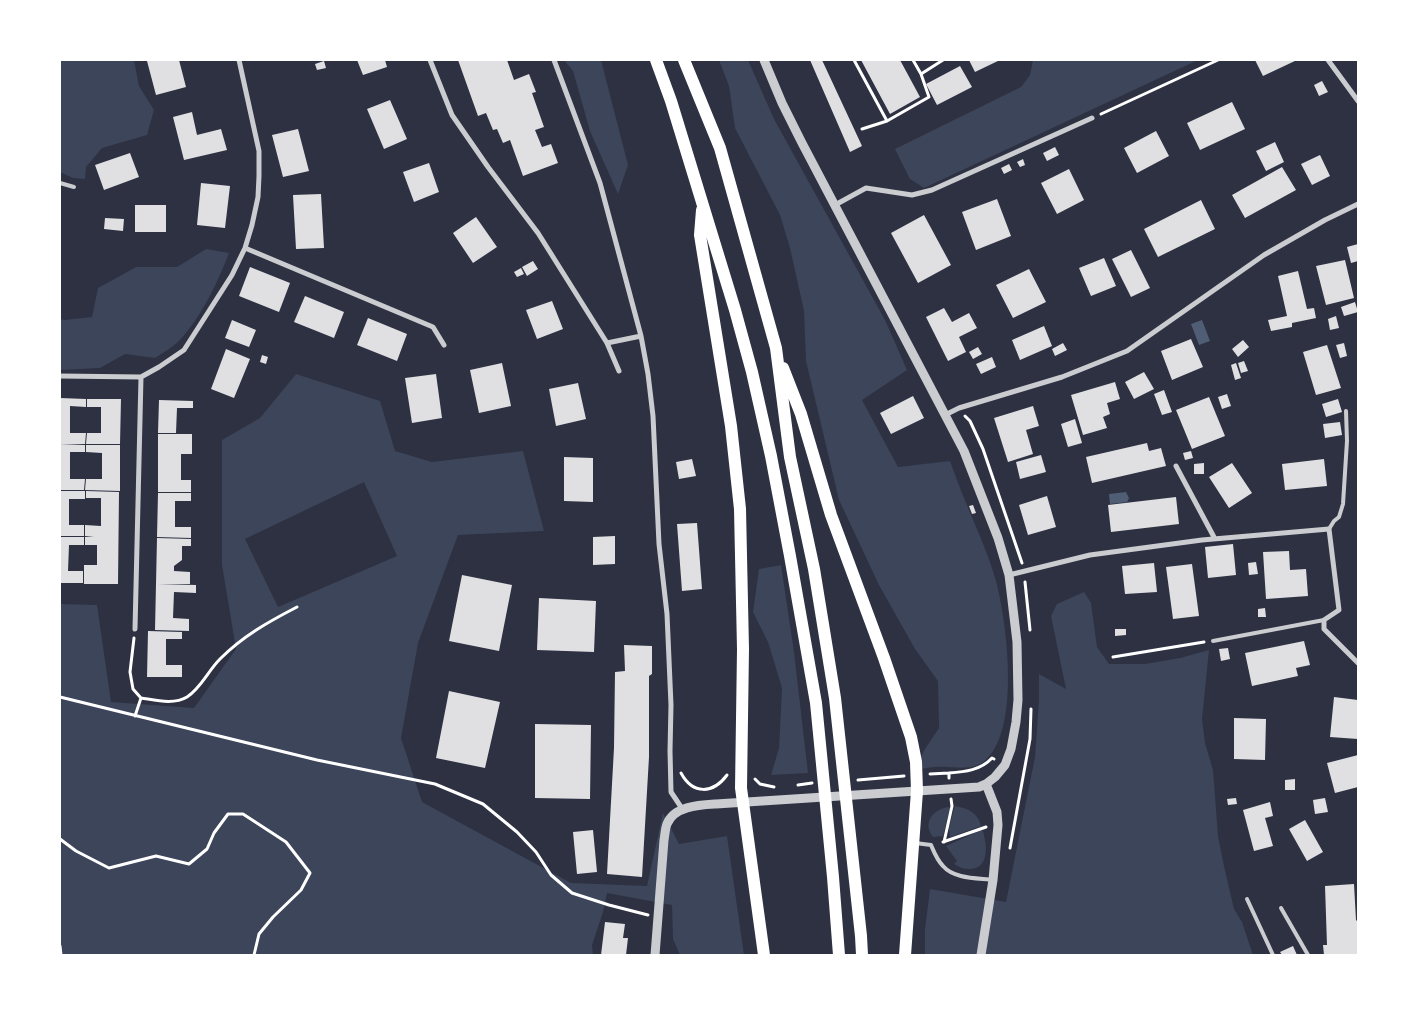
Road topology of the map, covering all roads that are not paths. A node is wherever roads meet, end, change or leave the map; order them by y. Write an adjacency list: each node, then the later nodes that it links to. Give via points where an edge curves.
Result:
1 (239, 60): 15 (street, via 259,151 258,198)
2 (430, 60): 17 (street, via 452,115 538,233)
3 (554, 60): 16 (street, via 600,183)
4 (656, 60): 12 (main road)
5 (684, 60): 19 (main road, via 720,148)
6 (764, 60): 14 (street, via 782,103)
7 (1328, 60): 8 (street)
8 (1358, 100)
9 (1092, 118): 14 (street, via 932,190 912,195 866,188)
10 (60, 183): 11 (lane)
11 (74, 187)
12 (702, 202): 35 (main road, via 700,235 731,426 740,510); 43 (main road, via 752,372 790,556 816,703)
13 (1358, 204): 24 (street, via 1264,256 1127,351 1062,377)
14 (835, 205): 24 (street)
15 (245, 248): 18 (street, via 433,327); 22 (street, via 232,275 184,350)
16 (641, 336): 17 (street); 36 (street, via 653,416 659,544 667,614 671,792)
17 (606, 342): 20 (street)
18 (444, 345)
19 (776, 348): 34 (main road, via 801,414 831,515 912,737); 44 (main road, via 790,457 814,569 835,698)
20 (619, 372)
21 (60, 376): 22 (street)
22 (141, 377): 30 (street)
23 (1346, 410): 26 (lane, via 1343,504 1339,517)
24 (945, 415): 28 (street, via 964,450)
25 (1176, 466): 27 (street)
26 (1329, 529): 27 (street); 29 (street, via 1339,610)
27 (1215, 539): 28 (street, via 1082,556)
28 (1009, 575): 33 (street, via 1017,642 1016,722 1008,759)
29 (1324, 620): 31 (lane); 32 (street, via 1324,630)
30 (135, 630)
31 (1212, 641)
32 (1358, 663)
33 (986, 784): 34 (street, via 967,789); 38 (street, via 994,802 998,825)
34 (917, 791): 35 (street); 37 (main road)
35 (742, 802): 36 (street); 42 (main road)
36 (683, 810): 41 (street, via 672,815 667,824)
37 (914, 843): 38 (lane, via 931,845 944,868 953,873); 45 (main road)
38 (993, 880): 46 (street)
39 (1247, 898): 47 (lane)
40 (1281, 908): 48 (lane)
41 (655, 955)
42 (764, 955)
43 (839, 955)
44 (862, 955)
45 (906, 955)
46 (981, 955)
47 (1273, 955)
48 (1308, 955)

